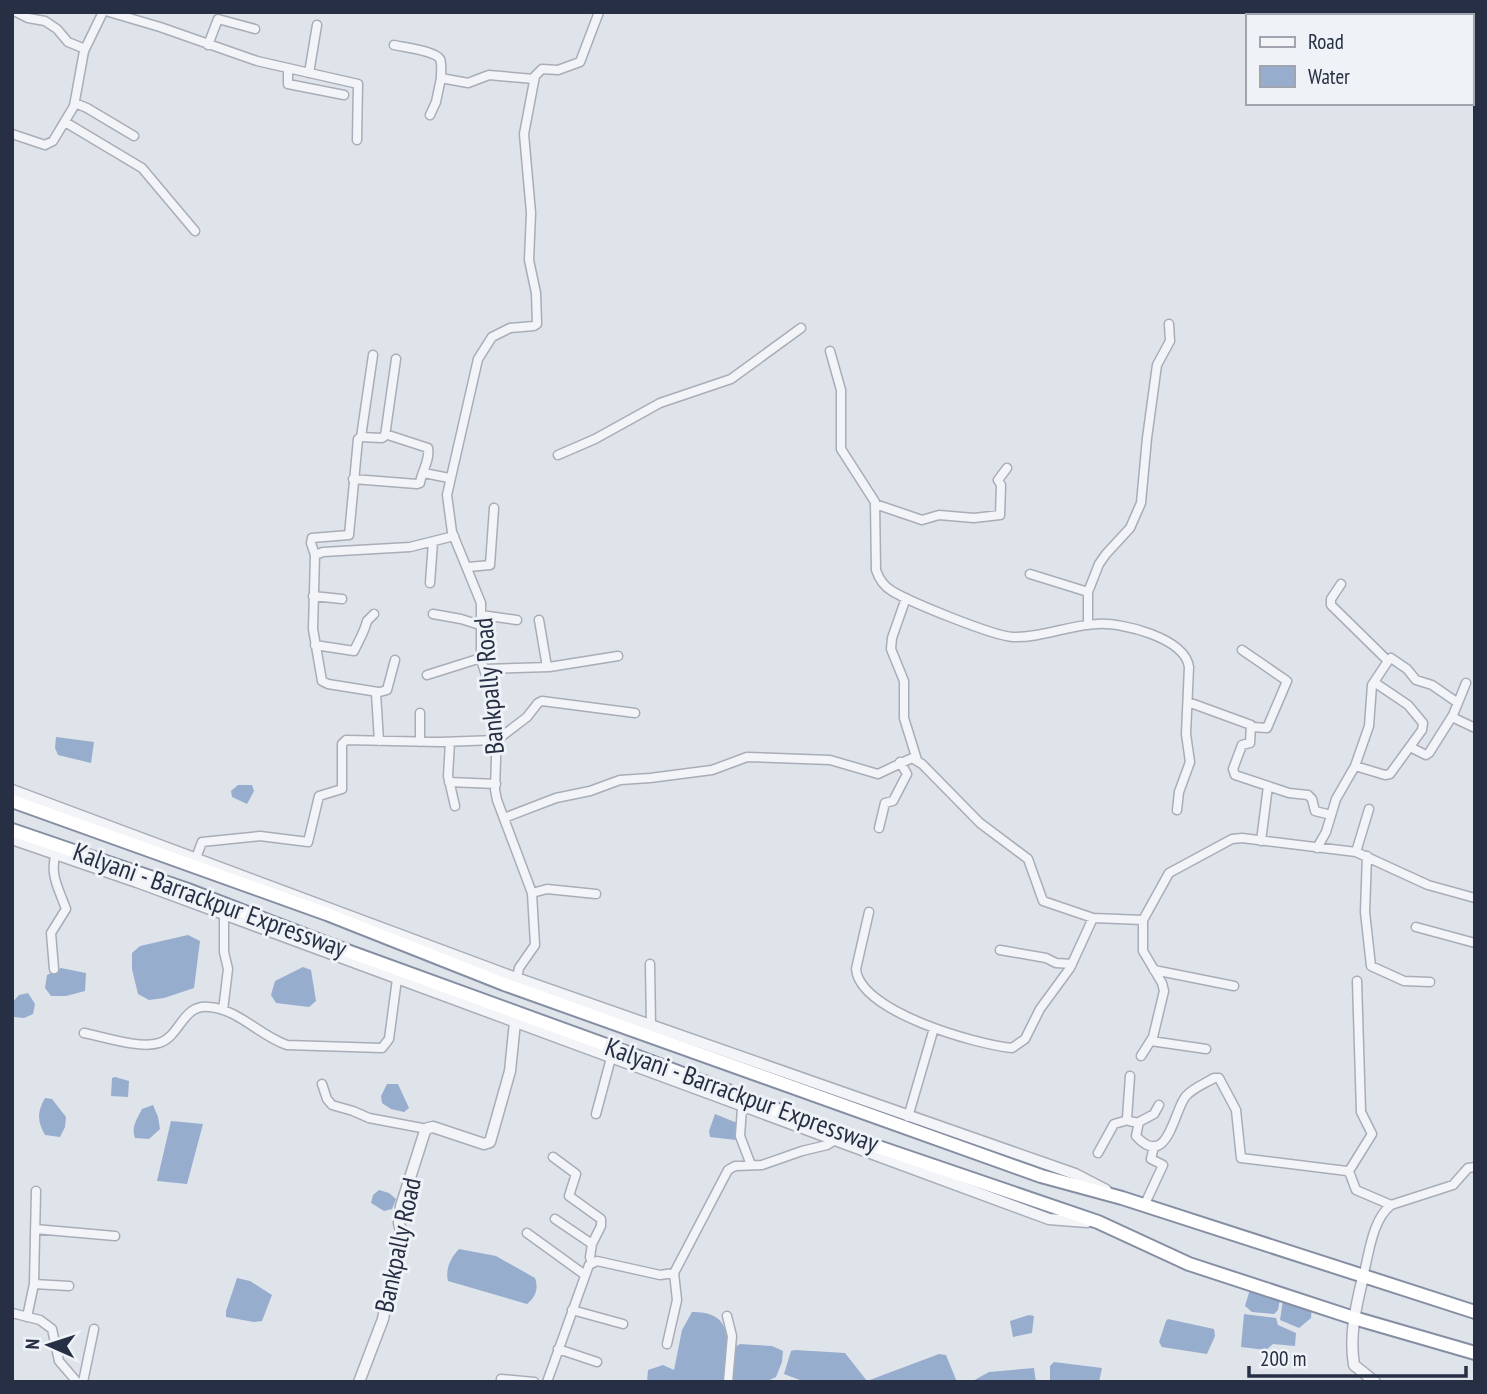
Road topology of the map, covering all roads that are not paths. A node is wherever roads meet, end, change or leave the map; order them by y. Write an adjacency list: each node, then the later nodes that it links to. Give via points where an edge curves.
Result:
1 (16, 12): 9 (street, via 45,21 66,41)
2 (103, 12): 9 (street)
3 (109, 12): 7 (street)
4 (599, 12): 13 (street, via 580,62 542,69)
5 (317, 25): 11 (street)
6 (255, 29): 7 (street, via 218,19)
7 (208, 45): 10 (street)
8 (394, 45): 12 (street, via 437,56)
9 (85, 49): 15 (street)
10 (288, 69): 11 (street); 14 (street, via 288,85)
11 (309, 73): 20 (street, via 359,86)
12 (441, 78): 13 (street, via 468,83 489,75); 16 (street)
13 (534, 79): 32 (street, Bankpally Road, via 524,134 531,213 529,260 537,324 510,328 492,337 478,359)
14 (344, 95)
15 (75, 103): 17 (street); 19 (street)
16 (430, 115)
17 (65, 122): 18 (street, via 45,145); 21 (street, via 142,168)
18 (12, 134)
19 (134, 136)
20 (357, 140)
21 (195, 231)
22 (1169, 324): 43 (street, via 1170,341 1157,365 1141,503 1130,528 1103,558)
23 (801, 328): 29 (street, via 731,379 660,403)
24 (830, 351): 34 (street, via 841,390 841,449)
25 (373, 355): 28 (street)
26 (396, 359): 27 (street)
27 (385, 434): 28 (street, via 382,438); 31 (street, via 428,447)
28 (361, 437): 33 (street)
29 (558, 455)
30 (1007, 468): 34 (street, via 998,480 1000,515 974,519 939,515 922,520)
31 (424, 472): 32 (street); 33 (street, via 417,484)
32 (449, 478): 36 (street, Bankpally Road, via 447,499)
33 (353, 479): 38 (street, via 349,535 314,538)
34 (875, 504): 46 (street, via 877,574 888,588)
35 (494, 508): 39 (street, via 490,565)
36 (454, 536): 37 (street); 39 (street, Bankpally Road)
37 (433, 542): 38 (street, via 410,547); 41 (street)
38 (313, 549): 44 (street)
39 (468, 566): 49 (street, Bankpally Road, via 480,597)
40 (1030, 574): 43 (street)
41 (430, 583)
42 (1341, 584): 59 (street, via 1331,605)
43 (1088, 592): 53 (street)
44 (313, 596): 45 (street); 54 (street)
45 (342, 598)
46 (906, 598): 53 (street, via 1004,636); 78 (street, via 891,649 904,681 904,718)
47 (374, 614): 54 (street, via 354,651)
48 (433, 614): 52 (street)
49 (481, 615): 50 (street); 52 (street, Bankpally Road)
50 (517, 620)
51 (539, 620): 60 (street)
52 (480, 625): 57 (street, Bankpally Road)
53 (1088, 625): 66 (street, via 1132,628 1172,645 1189,663)
54 (315, 645): 65 (street, via 324,683)
55 (1242, 650): 71 (street, via 1287,681 1267,728)
56 (618, 656): 60 (street)
57 (481, 658): 61 (street, Bankpally Road); 62 (street)
58 (395, 660): 65 (street, via 387,690)
59 (1388, 661): 63 (street); 67 (street, via 1395,660 1416,680 1432,685)
60 (547, 667): 61 (street)
61 (485, 669): 73 (street, Bankpally Road)
62 (427, 675)
63 (1374, 682): 77 (street, via 1408,705 1423,723); 80 (street, via 1369,726)
64 (1466, 683): 67 (street)
65 (378, 692): 74 (street)
66 (1188, 702): 71 (street); 88 (street, via 1186,734 1191,762)
67 (1458, 704): 70 (street)
68 (420, 713): 75 (street)
69 (635, 713): 73 (street, via 540,702)
70 (1452, 717): 72 (street); 77 (street, via 1427,754)
71 (1252, 727): 83 (street, via 1251,743 1242,745 1233,772)
72 (1475, 727)
73 (497, 740): 76 (street); 82 (street, Bankpally Road)
74 (379, 741): 75 (street); 99 (street, via 342,742 342,789 319,795 308,842 260,836 202,842)
75 (420, 742): 76 (street)
76 (450, 742): 81 (street)
77 (1410, 747): 80 (street, via 1388,776)
78 (917, 760): 79 (street); 105 (street, via 980,822 1028,859 1043,901)
79 (900, 762): 90 (street, via 878,775 830,760 744,758 712,770 620,779); 91 (street, via 907,774 893,801 885,803)
80 (1355, 766): 89 (street)
81 (449, 782): 82 (street); 86 (street)
82 (496, 784): 90 (street, Bankpally Road)
83 (1268, 786): 89 (street, via 1308,795 1315,811); 94 (street)
84 (12, 790): 99 (street)
85 (12, 801): 145 (highway, Kalyani - Barrackpur Expressway, via 749,1073 1041,1176)
86 (455, 806)
87 (1369, 809): 96 (street)
88 (1177, 810)
89 (1331, 814): 95 (street)
90 (504, 818): 100 (street, Bankpally Road)
91 (880, 828)
92 (12, 830): 149 (highway, Kalyani - Barrackpur Expressway, via 188,890 843,1135)
93 (12, 839): 97 (street)
94 (1261, 841): 95 (street); 106 (street, via 1232,839 1174,869)
95 (1317, 848): 96 (street)
96 (1356, 852): 98 (street)
97 (56, 853): 104 (street); 112 (street, via 52,867 66,909 51,933)
98 (1367, 856): 102 (street, via 1428,885); 117 (street, via 1365,912 1371,966 1404,981)
99 (196, 858): 114 (street)
100 (532, 893): 101 (street, via 547,889); 114 (street, Bankpally Road, via 535,945)
101 (596, 894)
102 (1475, 898)
103 (869, 912): 122 (street, via 857,976 874,998)
104 (224, 915): 115 (street); 119 (street, via 228,969)
105 (1093, 918): 106 (street); 111 (street)
106 (1143, 920): 113 (street, via 1143,951)
107 (1416, 927): 108 (street)
108 (1475, 943)
109 (1000, 950): 111 (street)
110 (650, 964): 121 (street)
111 (1072, 964): 122 (street, via 1017,1047)
112 (54, 969)
113 (1154, 970): 118 (street); 124 (street, via 1164,991)
114 (517, 978): 121 (street)
115 (397, 979): 119 (street, via 389,1039 382,1048 287,1045); 120 (street)
116 (1357, 981): 143 (street, via 1361,1112 1372,1134)
117 (1430, 982)
118 (1234, 986)
119 (222, 1010): 123 (street, via 192,1009 166,1040 150,1045)
120 (515, 1022): 127 (street); 136 (street, via 510,1071 490,1142)
121 (651, 1026): 133 (street)
122 (934, 1028): 133 (street)
123 (84, 1033)
124 (1151, 1041): 125 (street); 126 (street)
125 (1206, 1049)
126 (1141, 1055)
127 (611, 1058): 131 (street); 132 (street)
128 (1130, 1076): 134 (street)
129 (321, 1084): 136 (street, via 332,1105 369,1118)
130 (1159, 1105): 135 (street)
131 (742, 1108): 137 (street); 141 (street, via 740,1136)
132 (596, 1114)
133 (908, 1117): 145 (street, via 1076,1174)
134 (1128, 1120): 135 (street); 139 (street, via 1114,1124)
135 (1139, 1123): 138 (street, via 1138,1139)
136 (427, 1129): 175 (street, Bankpally Road, via 401,1206 403,1238 383,1319)
137 (835, 1140): 141 (street); 149 (street, via 1049,1219)
138 (1154, 1146): 143 (street, via 1164,1141 1186,1096 1217,1077 1236,1110 1241,1158); 147 (street, via 1151,1159 1163,1166)
139 (1098, 1153)
140 (553, 1157): 153 (street, via 576,1175 569,1196 601,1219)
141 (751, 1165): 155 (street, via 728,1170)
142 (1475, 1167): 146 (street, via 1468,1168 1452,1185)
143 (1349, 1171): 146 (street, via 1356,1189)
144 (36, 1191): 150 (street)
145 (1122, 1198): 147 (highway, Kalyani - Barrackpur Expressway)
146 (1391, 1205): 157 (street, via 1380,1217)
147 (1144, 1206): 157 (highway, Kalyani - Barrackpur Expressway)
148 (555, 1219): 153 (street)
149 (1098, 1222): 165 (highway, Kalyani - Barrackpur Expressway, via 1188,1264)
150 (36, 1229): 152 (street); 158 (street)
151 (527, 1233): 156 (street)
152 (115, 1236)
153 (592, 1244): 154 (street)
154 (592, 1263): 155 (street, via 660,1275); 156 (street)
155 (674, 1273): 168 (street, via 677,1300)
156 (585, 1275): 160 (street)
157 (1363, 1277): 161 (highway, Kalyani - Barrackpur Expressway); 165 (street)
158 (34, 1284): 159 (street); 164 (street)
159 (69, 1286)
160 (572, 1310): 166 (street); 169 (street)
161 (1475, 1312)
162 (12, 1313): 164 (street)
163 (727, 1315): 178 (street, via 732,1336)
164 (27, 1317): 173 (street, via 52,1329 60,1361)
165 (1354, 1318): 170 (highway, Kalyani - Barrackpur Expressway); 179 (street, via 1354,1365)
166 (623, 1324)
167 (94, 1329): 174 (street)
168 (667, 1344)
169 (558, 1349): 171 (street); 177 (street)
170 (1475, 1353)
171 (597, 1362)
172 (501, 1379): 176 (street)
173 (77, 1382)
174 (83, 1382)
175 (359, 1382)
176 (534, 1382)
177 (547, 1382)
178 (728, 1382)
179 (1376, 1382)

